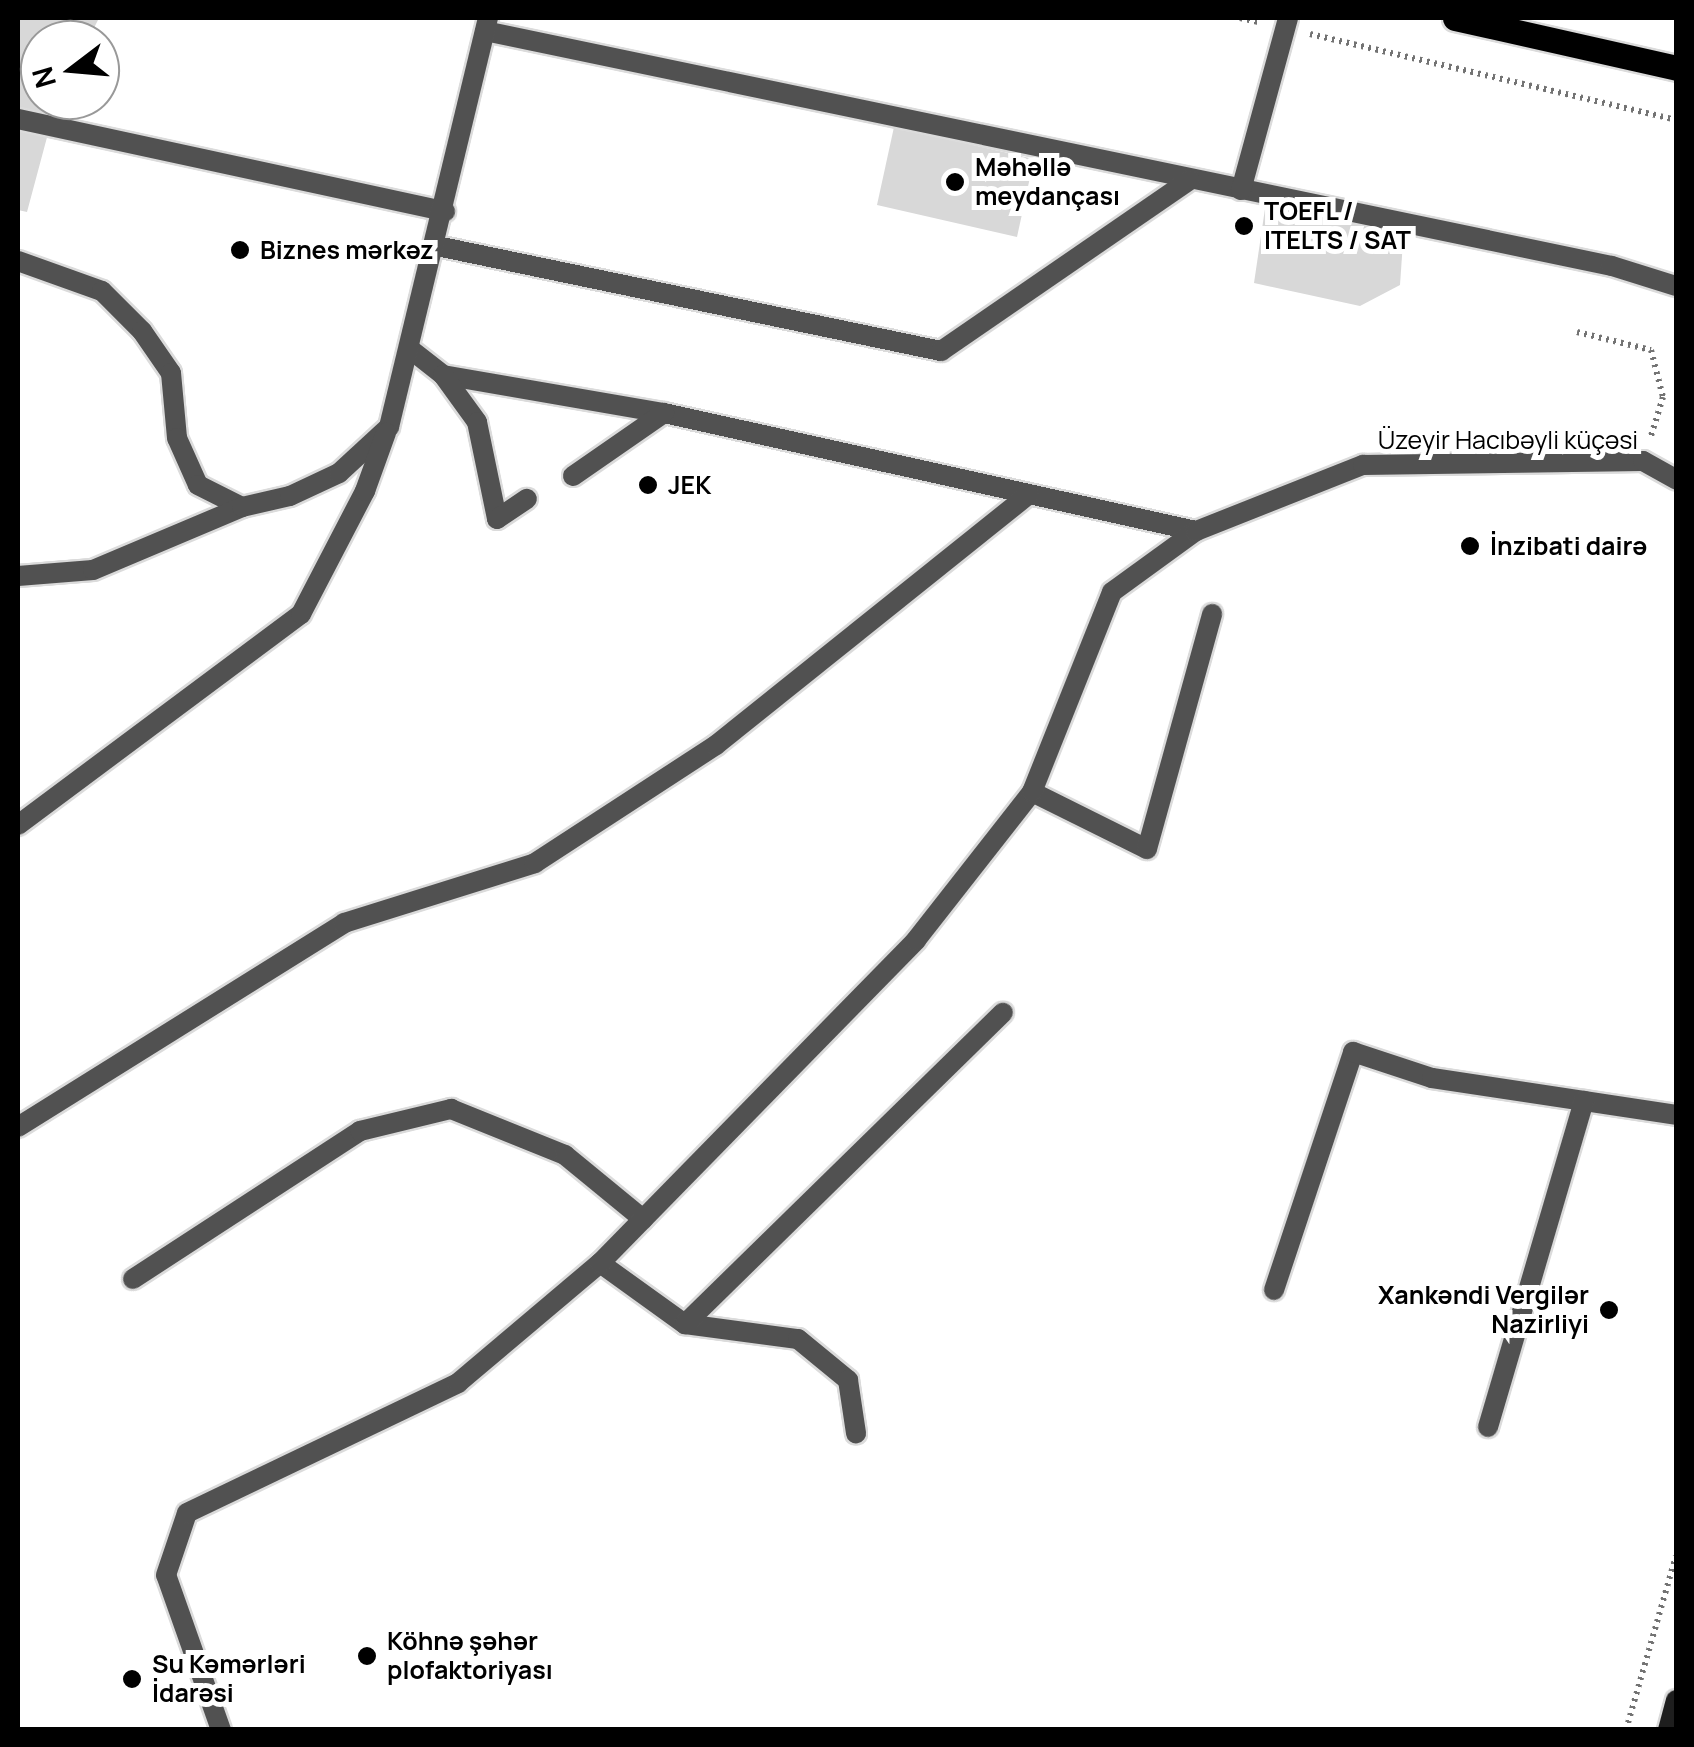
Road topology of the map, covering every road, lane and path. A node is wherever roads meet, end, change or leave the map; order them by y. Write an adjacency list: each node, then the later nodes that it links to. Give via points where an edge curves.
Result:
1 (1240, 18): 3 (path)
2 (1455, 18): 5 (main road)
3 (1286, 23): 7 (path); 9 (street)
4 (487, 24): 8 (street); 10 (street)
5 (1676, 68)
6 (18, 119): 10 (street)
7 (1676, 120)
8 (1190, 180): 9 (street); 11 (street, via 941,350)
9 (1241, 190): 13 (street, via 1612,266)
10 (445, 210): 11 (street)
11 (437, 246): 15 (street)
12 (18, 261): 24 (street, via 102,291 142,331 171,373 177,438 198,484)
13 (1676, 286)
14 (1577, 332): 19 (path, via 1651,350 1658,362 1663,397)
15 (410, 349): 16 (street); 18 (street)
16 (443, 375): 17 (street); 23 (street, via 478,422 497,519)
17 (664, 414): 20 (street); 22 (street)
18 (388, 427): 24 (street, via 339,473 290,496); 29 (street, via 365,492 301,614)
19 (1643, 461): 21 (street, Üzeyir Hacıbəyli küçəsi); 25 (street, Üzeyir Hacıbəyli küçəsi, via 1363,465)
20 (573, 476)
21 (1676, 479)
22 (1030, 494): 25 (street); 33 (street, via 716,745 535,863 344,922)
23 (526, 499)
24 (242, 507): 26 (street, via 93,570)
25 (1196, 531): 28 (street, Üzeyir Hacıbəyli küçəsi, via 1112,592)
26 (18, 576)
27 (1212, 614): 28 (street, via 1147,849)
28 (1032, 792): 34 (street, Üzeyir Hacıbəyli küçəsi, via 916,940)
29 (18, 826)
30 (1003, 1013): 38 (street)
31 (1584, 1101): 32 (street); 37 (street, via 1432,1078 1353,1052); 39 (street)
32 (1676, 1115)
33 (18, 1128)
34 (643, 1219): 35 (street, Üzeyir Hacıbəyli küçəsi); 36 (street, via 565,1155 451,1109 360,1130)
35 (600, 1263): 38 (street); 43 (street, Üzeyir Hacıbəyli küçəsi, via 458,1383 187,1513 166,1575)
36 (134, 1279)
37 (1274, 1290)
38 (685, 1324): 40 (street, via 798,1339 848,1380)
39 (1488, 1427)
40 (856, 1432)
41 (1676, 1556): 44 (path)
42 (1676, 1700): 45 (main road)
43 (221, 1730)
44 (1626, 1730)
45 (1668, 1730)

